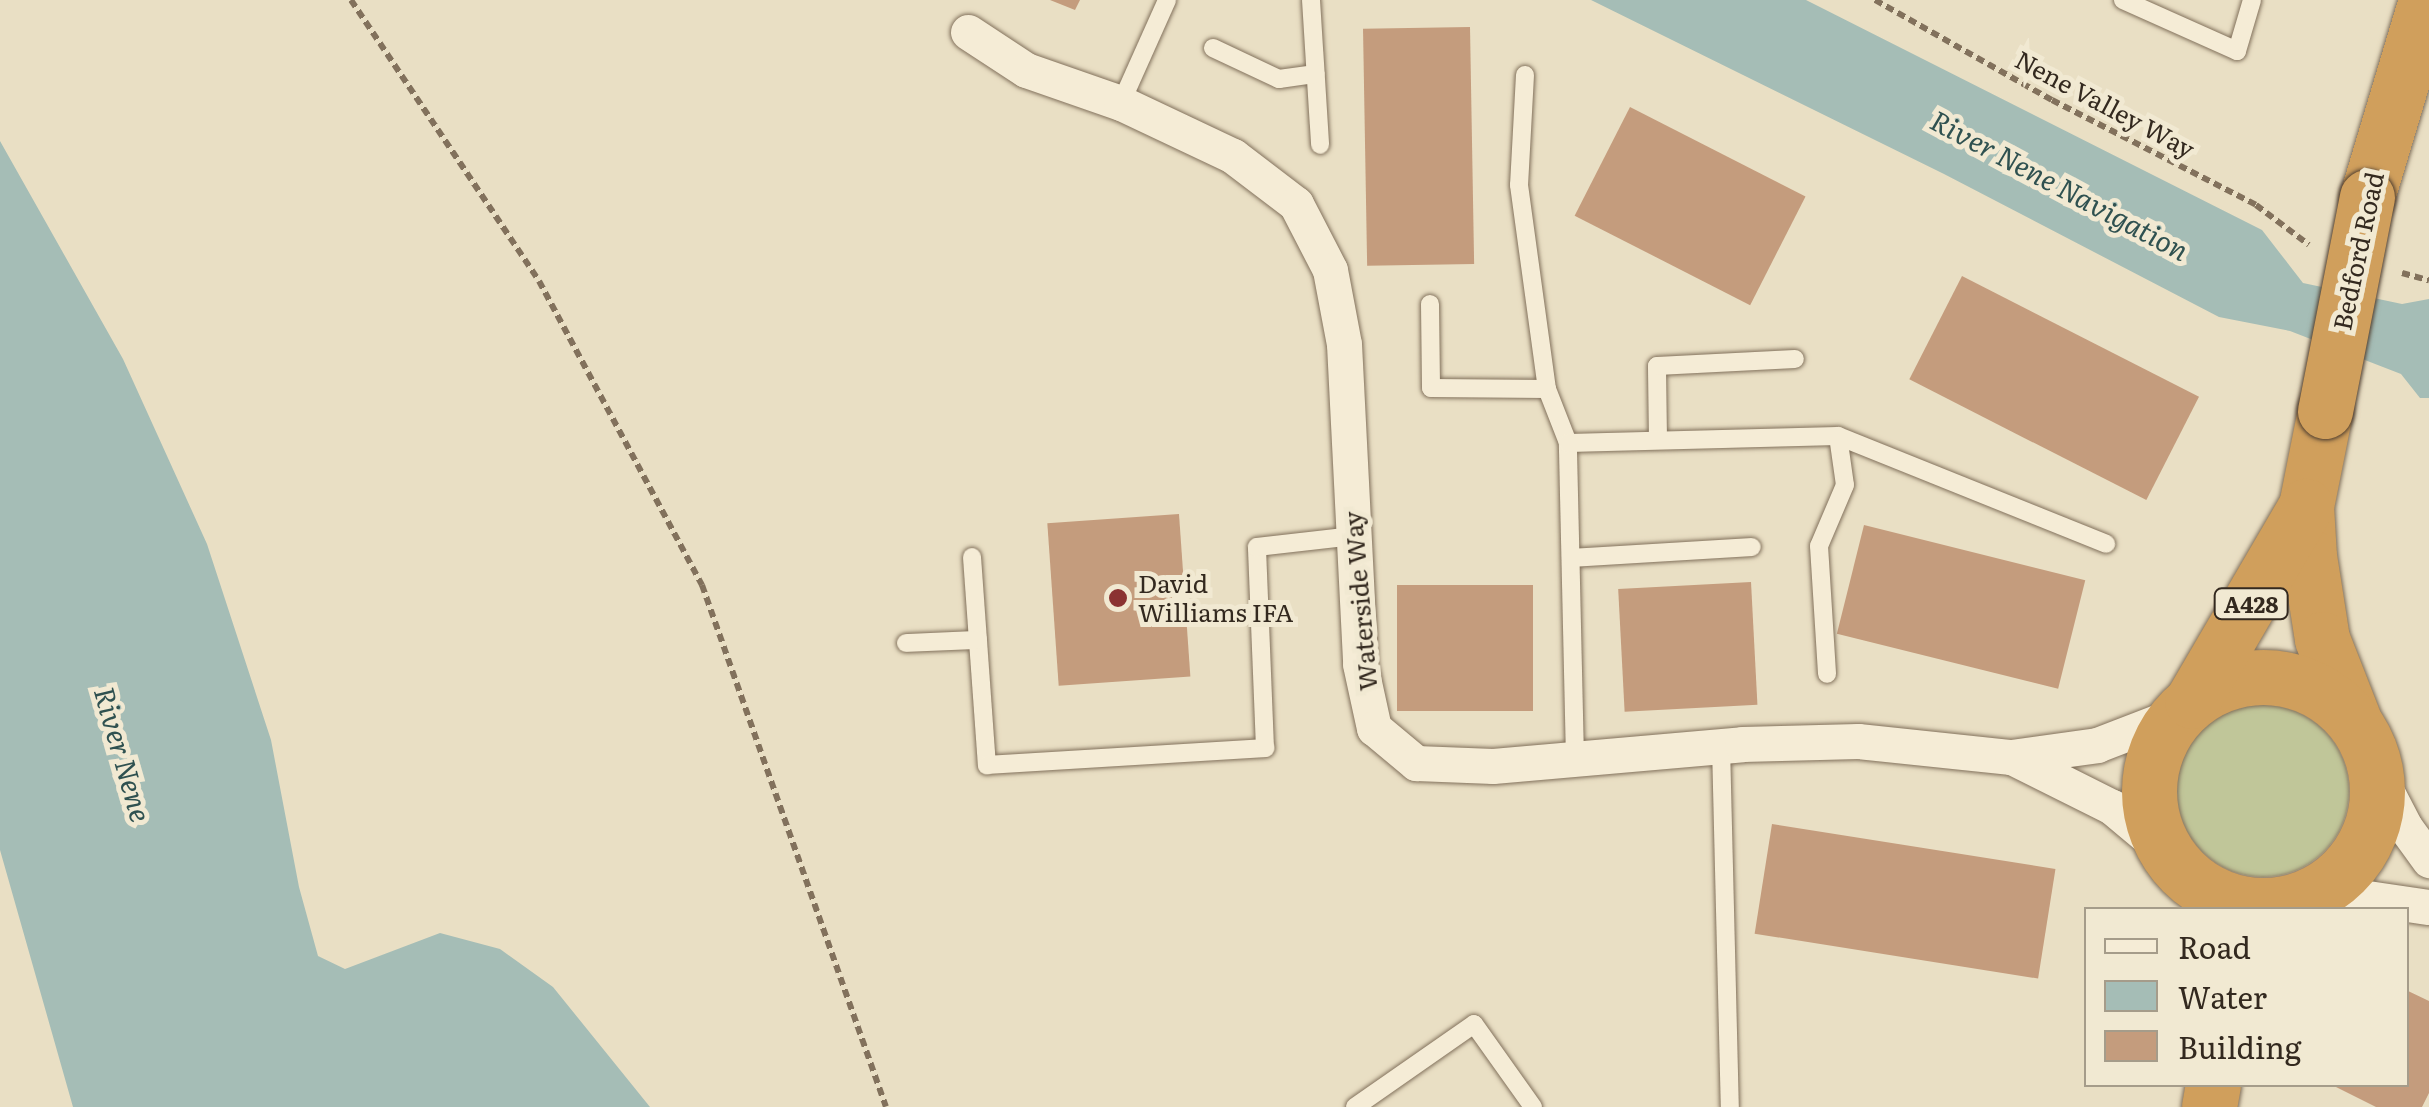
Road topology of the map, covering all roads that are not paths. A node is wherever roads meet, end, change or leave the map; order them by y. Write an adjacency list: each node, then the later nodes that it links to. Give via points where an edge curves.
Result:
1 (1168, 0): 10 (lane)
2 (1311, 0): 8 (lane)
3 (2123, 0): 4 (lane, via 2237,51)
4 (2252, 0)
5 (2426, 0): 18 (highway, Bedford Road / A428, bridge, via 2366,197)
6 (968, 32): 10 (street, Waterside Way, via 1026,70)
7 (1213, 48): 8 (lane, via 1280,79)
8 (1316, 74): 11 (lane)
9 (1525, 76): 14 (lane, via 1519,185)
10 (1121, 103): 19 (street, Waterside Way, via 1233,156 1296,204 1330,270 1344,344)
11 (1320, 145)
12 (1430, 304): 14 (lane, via 1431,388)
13 (1795, 359): 16 (lane, via 1658,366)
14 (1547, 389): 17 (lane)
15 (1838, 436): 16 (lane); 20 (lane); 26 (lane, via 1844,485 1819,546)
16 (1658, 440): 17 (lane)
17 (1568, 443): 23 (lane)
18 (2306, 506): 27 (highway, Bedford Road / A428); 29 (highway, Bedford Road / A428, via 2322,640)
19 (1354, 536): 24 (lane, via 1258,548 1265,748 987,766); 31 (street, Waterside Way, via 1360,664 1374,728 1416,763)
20 (2106, 544)
21 (1752, 547): 23 (lane)
22 (972, 557): 24 (lane)
23 (1571, 558): 31 (lane)
24 (978, 640): 25 (lane)
25 (906, 644)
26 (1826, 674)
27 (2186, 707): 29 (highway, via 2224,684 2260,676 2296,681 2328,697); 30 (street, Waterside Way, via 2097,745); 33 (highway, via 2158,744 2149,782 2152,820)
28 (1722, 746): 30 (street, Waterside Way, via 1858,741); 31 (street, Waterside Way); 38 (lane)
29 (2365, 747): 32 (street); 34 (highway, via 2376,806 2367,840 2347,869)
30 (2011, 757): 33 (street, Waterside Way, via 2112,807)
31 (1575, 759)
32 (2429, 860)
33 (2184, 880): 34 (highway, via 2246,904)
34 (2312, 898): 35 (street)
35 (2429, 907)
36 (1355, 1107): 37 (lane, via 1474,1024)
37 (1533, 1107)
38 (1730, 1107)

